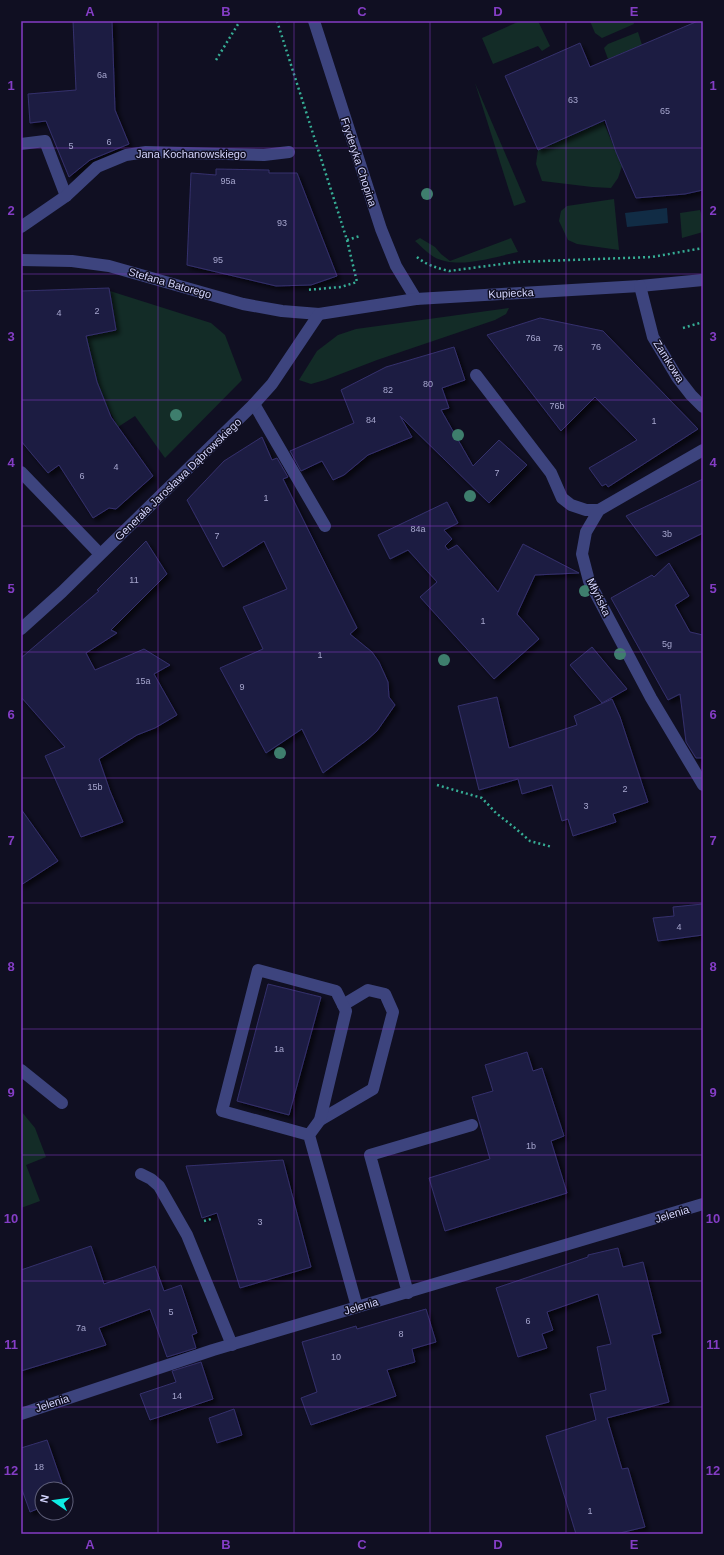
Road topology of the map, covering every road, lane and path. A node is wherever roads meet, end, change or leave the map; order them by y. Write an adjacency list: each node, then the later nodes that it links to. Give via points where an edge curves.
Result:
1 (240, 21): 4 (path)
2 (277, 21): 10 (path)
3 (314, 21): 9 (street, Fryderyka Chopina)
4 (216, 60)
5 (21, 144): 7 (street, via 45,141)
6 (289, 152): 7 (street, Jana Kochanowskiego, via 264,155 146,152 126,155 97,167)
7 (66, 196): 8 (street, Jana Kochanowskiego)
8 (21, 227)
9 (381, 229): 10 (path); 17 (street, Fryderyka Chopina, via 396,266)
10 (348, 240): 16 (path, via 357,282 341,287)
11 (703, 248): 12 (path, via 652,257 517,262 449,271 432,266)
12 (416, 256)
13 (21, 260): 18 (street, Stefana Batorego, via 72,261 109,266 243,304)
14 (703, 280): 15 (street, Kupiecka)
15 (640, 286): 17 (street, Kupiecka); 23 (street, Zamkowa, via 653,337 677,377)
16 (301, 290)
17 (416, 299): 18 (street, Kupiecka)
18 (319, 314): 22 (street, Generała Jarosława Dąbrowskiego, via 272,384)
19 (703, 322): 20 (path)
20 (683, 328)
21 (476, 375): 26 (street, via 551,473 562,498 571,505 586,510)
22 (254, 404): 27 (street); 28 (street, Generała Jarosława Dąbrowskiego)
23 (703, 407)
24 (703, 450): 26 (street, Młyńska)
25 (21, 472): 28 (street)
26 (599, 510): 31 (street, Młyńska, via 586,532 582,554 589,581 651,698)
27 (326, 526)
28 (100, 554): 29 (street, Generała Jarosława Dąbrowskiego)
29 (21, 629)
30 (437, 785): 32 (path, via 482,798 530,841)
31 (703, 785)
32 (552, 847)
33 (343, 1005): 36 (street, via 346,1012); 36 (street, via 368,990 385,994 393,1012 373,1089); 38 (street, via 336,991 258,970 222,1111)
34 (21, 1070): 35 (street)
35 (62, 1103)
36 (320, 1120): 38 (street)
37 (472, 1125): 41 (street, via 370,1155)
38 (309, 1135): 42 (street)
39 (141, 1174): 43 (street, via 159,1186 187,1235)
40 (703, 1204): 41 (street, Jelenia)
41 (408, 1293): 42 (street, Jelenia)
42 (357, 1307): 43 (street, Jelenia)
43 (232, 1345): 44 (street, Jelenia)
44 (21, 1414)

